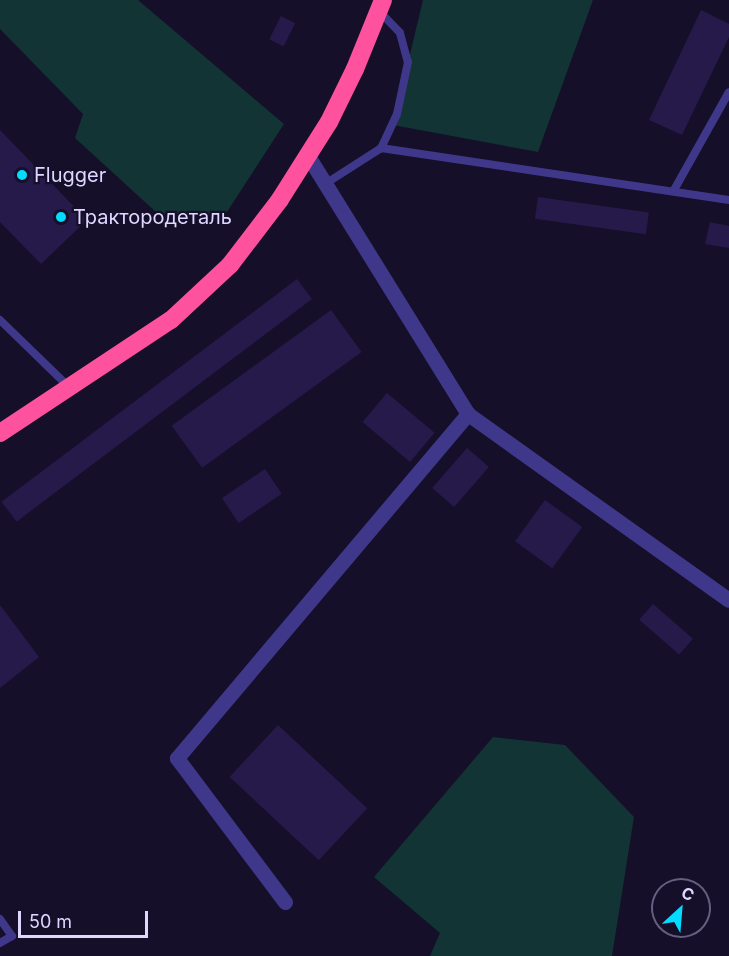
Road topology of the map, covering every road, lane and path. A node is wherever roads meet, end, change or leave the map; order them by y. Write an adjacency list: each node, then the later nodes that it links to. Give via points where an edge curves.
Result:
1 (381, 5): 3 (lane, via 400,33 408,62 396,114); 4 (highway, via 355,69)
2 (729, 92): 6 (lane)
3 (381, 147): 5 (lane); 6 (lane)
4 (308, 156): 5 (street); 9 (highway, via 230,265 171,320)
5 (325, 184): 10 (street)
6 (674, 190): 7 (lane)
7 (729, 200)
8 (0, 320): 9 (lane)
9 (69, 387): 11 (highway)
10 (468, 414): 12 (street); 13 (street, via 177,758)
11 (0, 433)
12 (729, 600)
13 (285, 902)
14 (0, 920): 15 (lane, via 12,936)
15 (0, 943)

